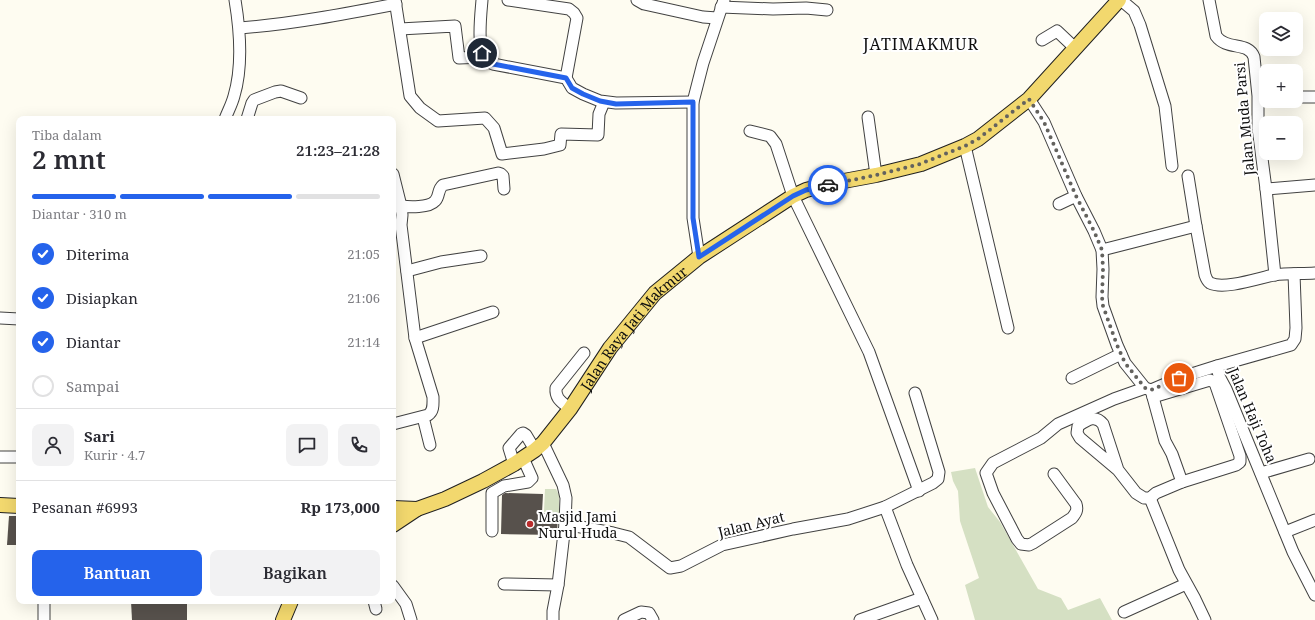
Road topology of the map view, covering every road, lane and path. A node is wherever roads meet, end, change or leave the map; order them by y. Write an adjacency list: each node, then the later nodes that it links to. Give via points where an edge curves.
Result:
1 (235, 0): 11 (street)
2 (482, 0): 15 (street, via 480,33)
3 (508, 0): 16 (street, via 569,9 574,13 577,18)
4 (637, 0): 10 (street, via 644,4)
5 (1120, 0): 14 (main road, Jalan Raya Jati Makmur); 30 (street, via 1134,11 1140,25 1165,106)
6 (1209, 0): 17 (street, Jalan Muda Parsi, via 1216,36 1220,41 1252,52)
7 (395, 2): 11 (street, via 308,20); 12 (street)
8 (723, 3): 9 (street, via 773,9); 10 (street)
9 (827, 10)
10 (717, 18): 23 (street)
11 (240, 28): 25 (street, via 238,74 234,96)
12 (400, 29): 15 (street, via 455,26 459,58); 22 (street, via 410,96 420,108 438,121 485,118 494,128 502,154 560,145 561,134 598,135 599,114)
13 (1042, 40): 14 (street, via 1057,31)
14 (1075, 48): 21 (main road, Jalan Raya Jati Makmur)
15 (484, 57): 16 (street, via 493,64)
16 (566, 78): 22 (street, via 572,88)
17 (1259, 81)
18 (1303, 97): 19 (street)
19 (1315, 97)
20 (301, 98): 26 (street, via 281,91 275,92 254,100)
21 (1029, 99): 29 (main road, Jalan Raya Jati Makmur, via 978,139); 37 (street, via 1044,122)
22 (604, 102): 23 (street)
23 (693, 102): 43 (street, via 693,218)
24 (1260, 108): 35 (street, Jalan Muda Parsi, via 1258,128)
25 (226, 116)
26 (248, 116)
27 (868, 117): 31 (street)
28 (750, 131): 36 (street, via 770,136 776,144)
29 (965, 146): 31 (main road, Jalan Raya Jati Makmur, via 920,164); 51 (street)
30 (1172, 166)
31 (876, 175): 36 (main road, Jalan Raya Jati Makmur, via 833,183)
32 (1188, 176): 40 (street)
33 (1315, 185): 35 (street)
34 (504, 189): 39 (street, via 503,176 498,173 443,185 431,204)
35 (1266, 189): 47 (street, Jalan Muda Parsi)
36 (793, 196): 43 (main road, Jalan Raya Jati Makmur); 73 (street, via 869,352)
37 (1076, 196): 38 (street); 41 (street)
38 (1059, 204)
39 (397, 207): 44 (street, via 402,215)
40 (1196, 226): 41 (street); 47 (street, via 1204,272 1209,282 1251,282)
41 (1102, 250): 54 (street, via 1103,306)
42 (481, 256): 44 (street, via 441,262)
43 (699, 257): 59 (main road, Jalan Raya Jati Makmur, via 655,293 610,348)
44 (407, 271): 52 (street)
45 (1315, 273): 46 (street)
46 (1294, 274): 47 (street); 55 (street, via 1296,328 1295,339 1291,345)
47 (1275, 275)
48 (493, 312): 52 (street)
49 (0, 318): 50 (street)
50 (16, 319)
51 (1008, 328)
52 (414, 338): 60 (street, via 434,405 432,412)
53 (584, 353): 59 (street, via 556,388 557,398)
54 (1121, 354): 56 (street); 57 (street, via 1125,363)
55 (1217, 366): 57 (street, Jalan Haji Toha, via 1179,378); 69 (street, Jalan Haji Toha)
56 (1072, 378)
57 (1150, 392): 70 (street, via 1114,399 1058,424 1041,438 993,463 986,473 987,476 993,493 1021,544 1029,545 1072,518 1076,512 1076,504); 72 (street, via 1165,442); 72 (street, via 1210,380 1215,383 1240,462 1236,466)
58 (914, 393): 73 (street, Jalan Ayat, via 939,472 938,479)
59 (570, 409): 63 (main road, Jalan Raya Jati Makmur)
60 (423, 417): 61 (street); 62 (street)
61 (396, 423)
62 (430, 445)
63 (539, 446): 67 (main road, Jalan Raya Jati Makmur); 67 (street, via 526,435 520,434 509,448); 83 (street, via 564,485)
64 (0, 457): 65 (street)
65 (16, 457)
66 (1309, 460): 69 (street)
67 (519, 461): 71 (main road, Jalan Raya Jati Makmur); 74 (street, via 532,478 528,482 504,486)
68 (1118, 470): 68 (street, via 1100,420 1093,418 1078,426 1077,433 1080,438); 75 (street, via 1136,493 1144,498)
69 (1261, 473): 85 (street, Jalan Haji Toha)
70 (1054, 474)
71 (483, 482): 74 (street); 80 (main road, Jalan Raya Jati Makmur)
72 (1182, 482): 75 (street)
73 (919, 491): 78 (street, Jalan Ayat)
74 (492, 493): 84 (street)
75 (1150, 498): 87 (street)
76 (0, 505): 77 (main road)
77 (16, 506)
78 (885, 507): 83 (street, Jalan Ayat, via 848,519 722,545 681,566 670,568 629,537); 91 (street)
79 (396, 508): 80 (main road, Jalan Raya Jati Makmur)
80 (417, 508): 82 (main road)
81 (1315, 520): 85 (street)
82 (396, 523)
83 (565, 524): 88 (street)
84 (492, 531)
85 (1285, 532): 90 (street, Jalan Haji Toha)
86 (504, 584): 88 (street)
87 (1186, 584): 94 (street); 103 (street)
88 (558, 585): 98 (street)
89 (396, 590): 97 (street, via 406,604)
90 (1315, 595)
91 (922, 598): 101 (street); 102 (street)
92 (44, 604): 95 (street)
93 (290, 604): 96 (main road)
94 (1124, 612)
95 (44, 620)
96 (283, 620)
97 (411, 620)
98 (553, 620)
99 (624, 620): 100 (street, via 641,612 649,613)
100 (653, 620)
101 (860, 620)
102 (932, 620)
103 (1205, 620)

